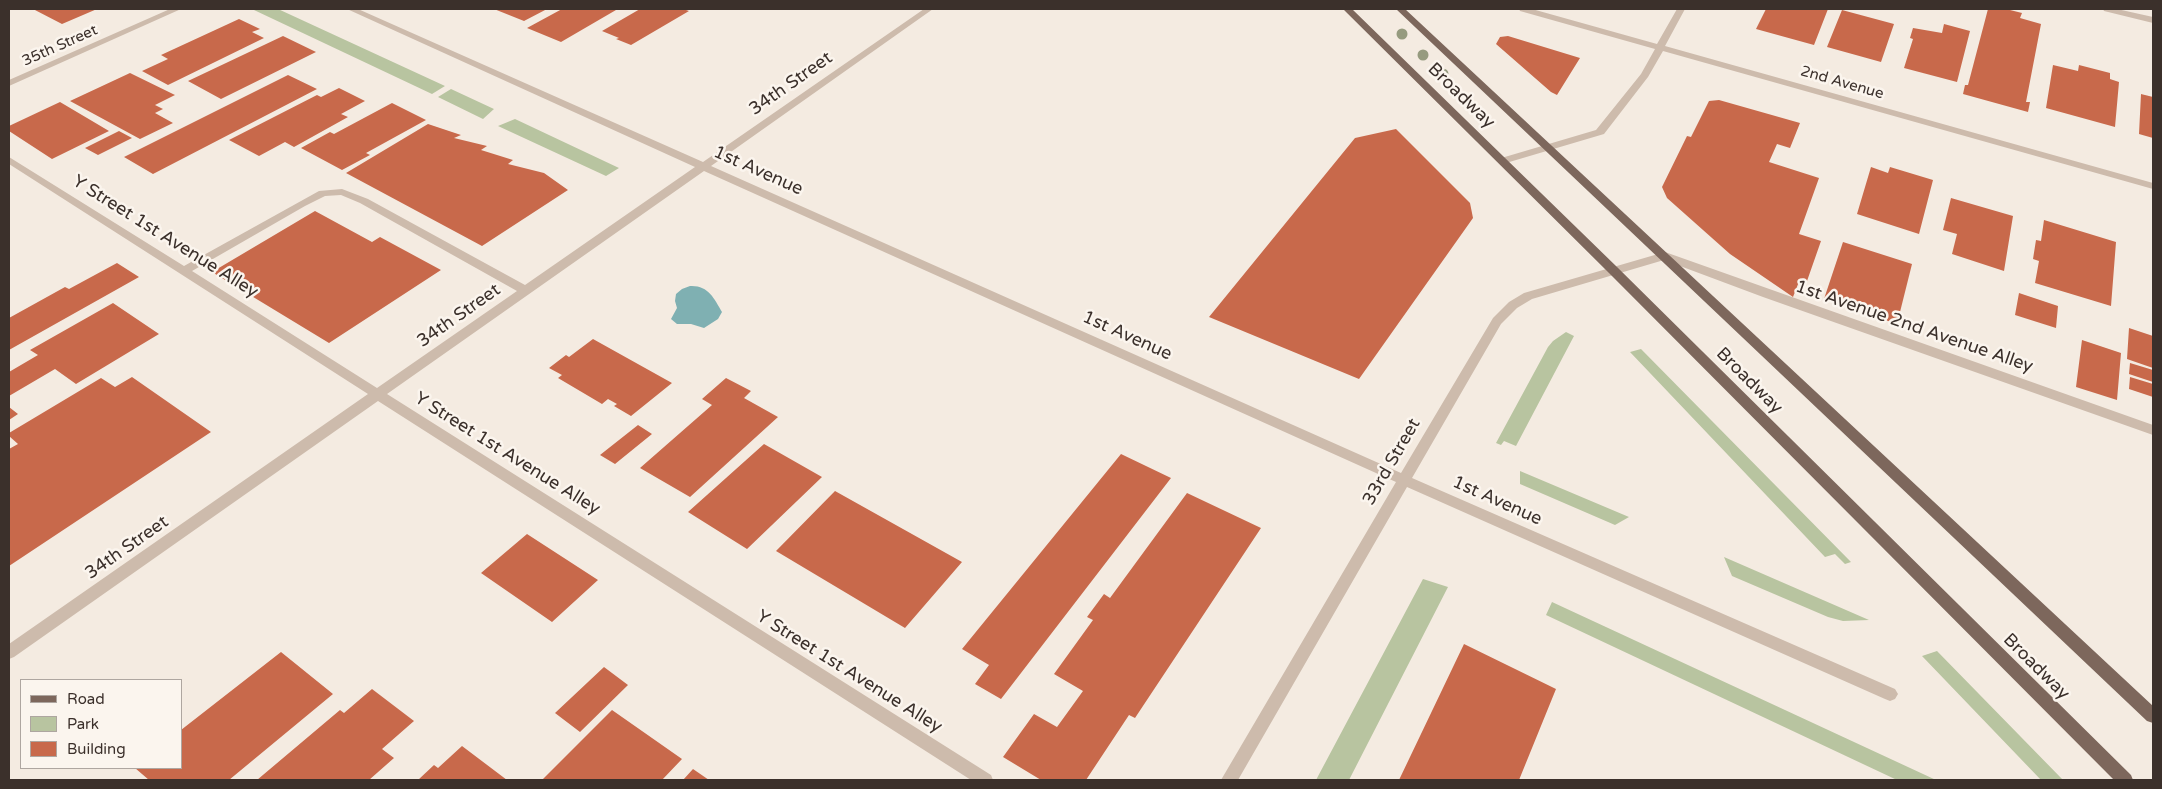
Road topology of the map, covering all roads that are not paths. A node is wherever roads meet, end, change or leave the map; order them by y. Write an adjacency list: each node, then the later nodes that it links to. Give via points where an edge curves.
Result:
1 (177, 9): 11 (street, 35th Street)
2 (351, 9): 15 (street, 1st Avenue)
3 (927, 9): 15 (street, 34th Street)
4 (1346, 9): 14 (main road, Broadway)
5 (1400, 9): 12 (main road, Broadway)
6 (1522, 9): 10 (street, 2nd Avenue)
7 (1681, 9): 10 (street)
8 (2107, 9): 9 (street)
9 (2153, 20)
10 (1659, 47): 12 (street, via 1645,75 1600,132); 16 (street, 2nd Avenue)
11 (9, 83)
12 (1548, 147): 14 (street); 17 (main road, Broadway)
13 (9, 160): 19 (street, Y Street 1st Avenue Alley)
14 (1502, 161): 18 (main road, Broadway)
15 (704, 166): 20 (street, 34th Street); 23 (street, 1st Avenue)
16 (2153, 186)
17 (1665, 256): 18 (street, 33rd Street); 22 (street, 1st Avenue 2nd Avenue Alley); 26 (main road, Broadway)
18 (1613, 270): 23 (street, 33rd Street, via 1528,296 1497,321); 29 (main road, Broadway)
19 (184, 271): 20 (street, via 301,204 324,194 342,192); 21 (street, Y Street 1st Avenue Alley)
20 (527, 291): 21 (street, 34th Street)
21 (377, 394): 24 (street, 34th Street); 27 (street, Y Street 1st Avenue Alley)
22 (2153, 430)
23 (1404, 480): 25 (street, 1st Avenue); 28 (street, 33rd Street)
24 (9, 652)
25 (1890, 694)
26 (2153, 716)
27 (985, 780)
28 (1229, 780)
29 (2126, 780)

